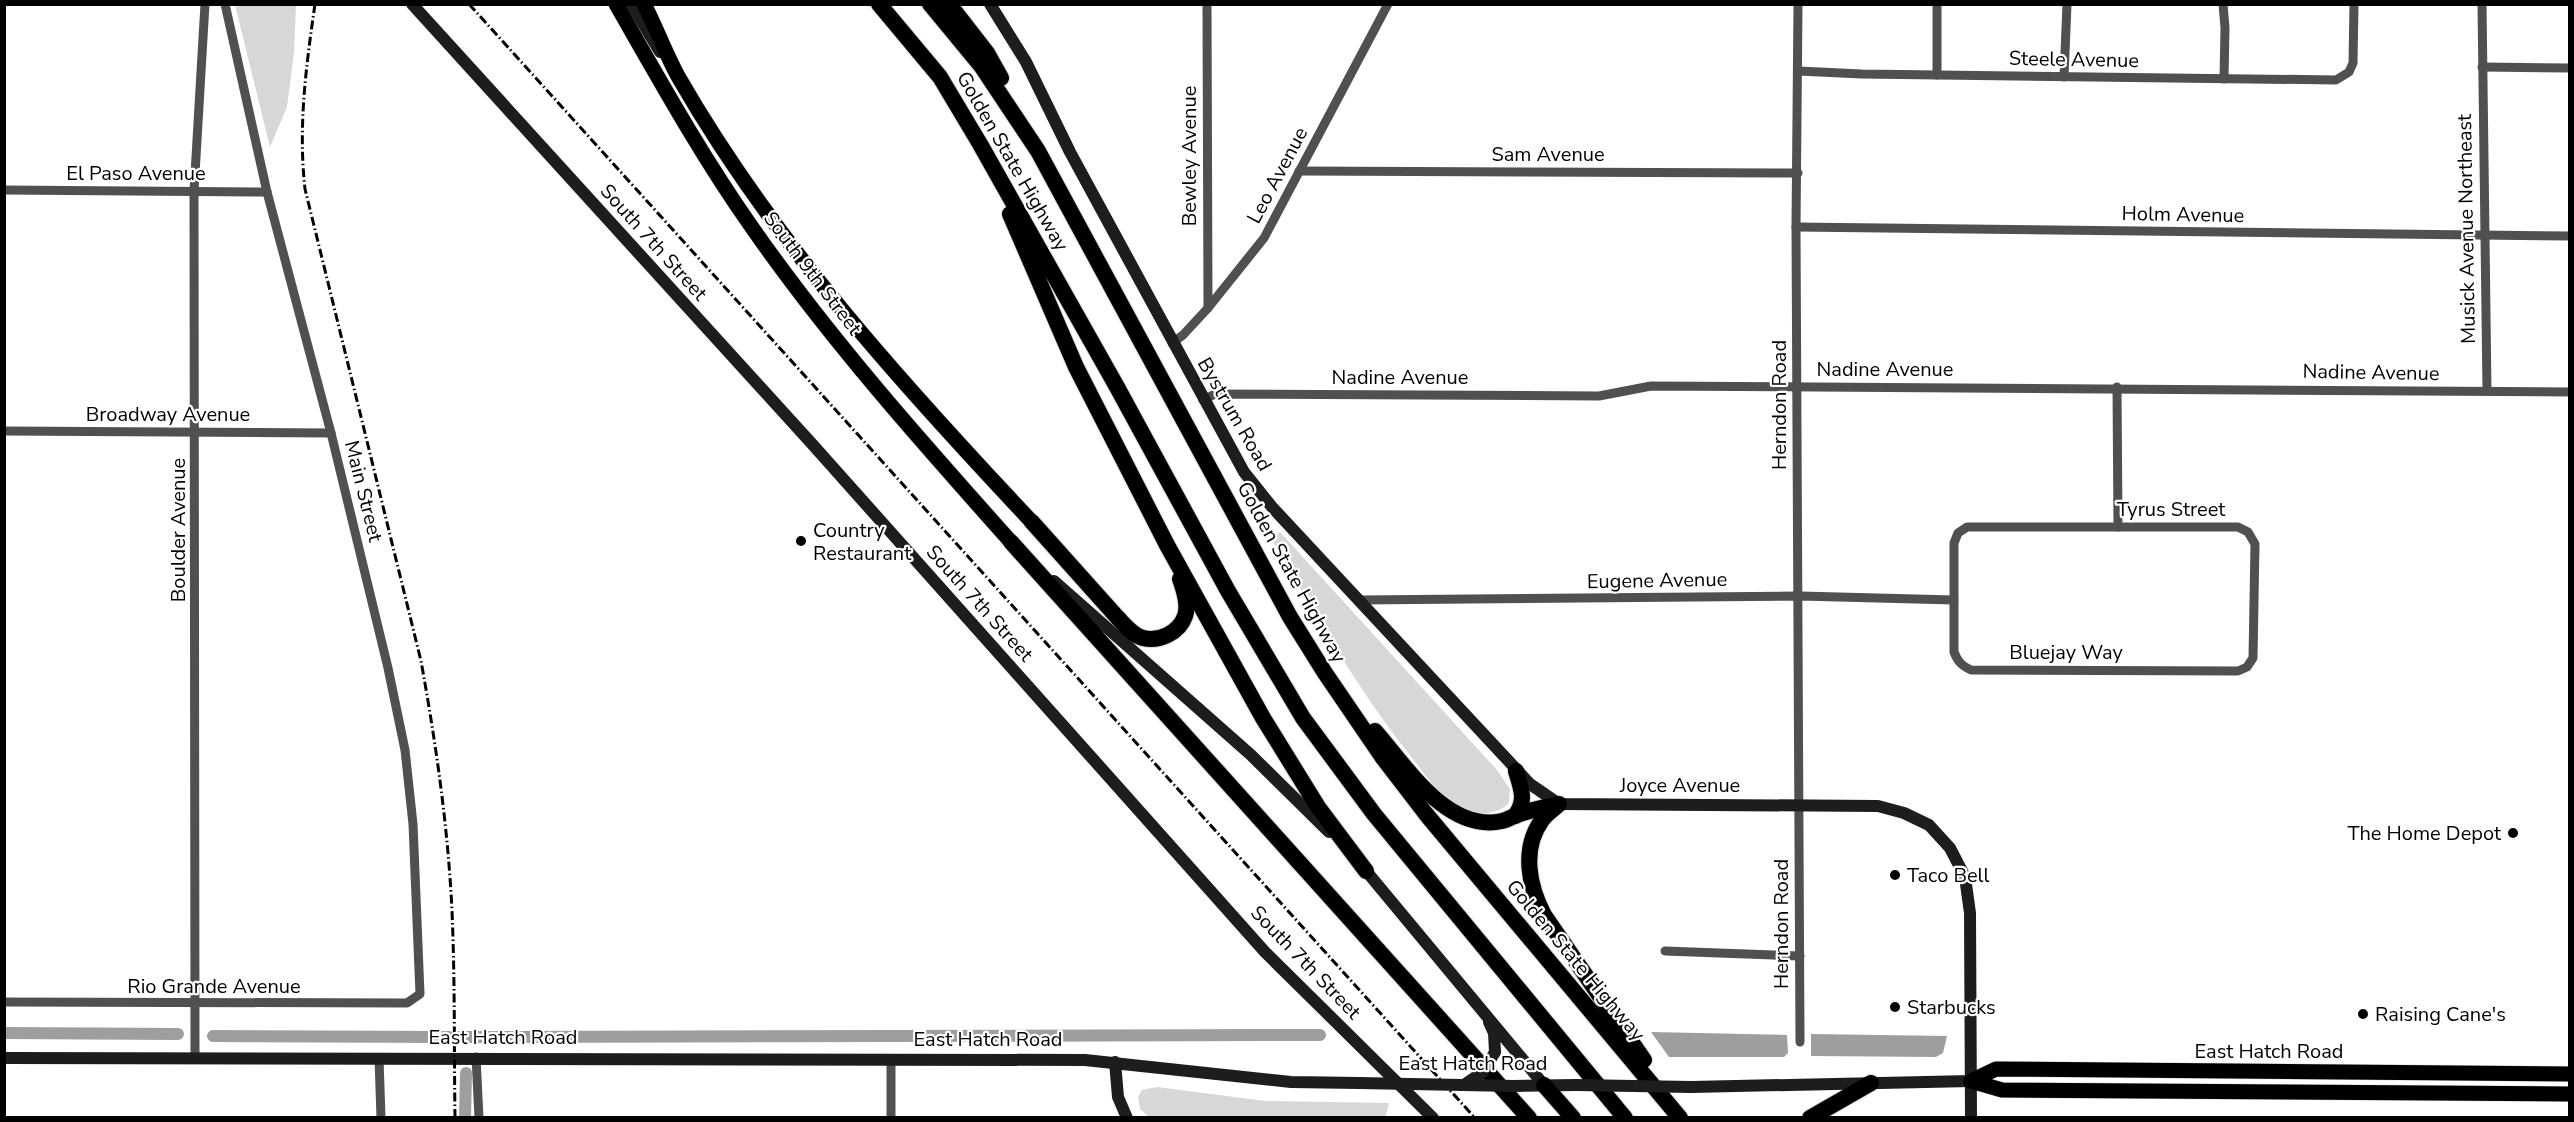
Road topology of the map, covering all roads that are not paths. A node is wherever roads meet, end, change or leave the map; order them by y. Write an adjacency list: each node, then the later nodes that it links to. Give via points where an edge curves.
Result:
1 (205, 4): 31 (street, Boulder Avenue)
2 (225, 4): 32 (street, Main Street)
3 (412, 4): 82 (main road, South 7th Street, via 813,445 1265,952)
4 (615, 4): 34 (main road, South 9th Street, via 665,93)
5 (631, 4): 23 (main road)
6 (644, 4): 23 (main road, South 9th Street)
7 (879, 4): 26 (highway, Golden State Highway, via 940,76)
8 (930, 4): 27 (highway, Golden State Highway, via 982,68)
9 (949, 4): 27 (highway, via 987,54)
10 (990, 4): 39 (main road, Bystrum Road, via 1026,62)
11 (1207, 4): 38 (street, Bewley Avenue)
12 (1388, 4): 28 (street, Leo Avenue)
13 (1798, 4): 21 (street, Herndon Road)
14 (1937, 4): 22 (street)
15 (2067, 4): 24 (street)
16 (2223, 4): 25 (street)
17 (2354, 4): 25 (street, Steele Avenue, via 2353,63 2348,74 2336,80)
18 (2482, 4): 19 (street, Musick Avenue Northeast)
19 (2482, 67): 20 (street); 36 (street, Musick Avenue Northeast)
20 (2570, 68)
21 (1798, 71): 22 (street, Steele Avenue); 29 (street, Herndon Road)
22 (1937, 75): 24 (street, Steele Avenue)
23 (679, 77): 33 (main road, South 9th Street)
24 (2064, 77): 25 (street, Steele Avenue)
25 (2224, 79)
26 (980, 144): 51 (highway, via 1076,367); 89 (highway, Golden State Highway, via 1228,591 1303,718 1374,814)
27 (1038, 151): 56 (highway, Golden State Highway, via 1290,617)
28 (1299, 171): 29 (street, Sam Avenue); 38 (street, Leo Avenue, via 1264,238)
29 (1798, 172): 35 (street, Herndon Road)
30 (4, 190): 31 (street, El Paso Avenue)
31 (195, 191): 32 (street, El Paso Avenue); 46 (street, Boulder Avenue)
32 (267, 192): 47 (street, Main Street)
33 (768, 213): 34 (main road); 48 (main road, South 9th Street, via 862,334)
34 (750, 225): 50 (main road, South 9th Street, via 848,354)
35 (1796, 227): 36 (street, Holm Avenue); 40 (street, Herndon Road)
36 (2484, 235): 37 (street, Holm Avenue); 42 (street, Musick Avenue Northeast)
37 (2570, 236)
38 (1208, 308): 39 (street, Leo Avenue)
39 (1172, 343): 44 (main road, Bystrum Road)
40 (1799, 386): 41 (street, Nadine Avenue); 44 (street, Nadine Avenue, via 1650,386 1599,396 1215,394); 52 (street, Herndon Road)
41 (2117, 387): 42 (street, Nadine Avenue); 49 (street)
42 (2487, 391): 43 (street, Nadine Avenue)
43 (2570, 392)
44 (1203, 400): 53 (main road, Bystrum Road, via 1234,458 1257,490)
45 (4, 430): 46 (street, Broadway Avenue)
46 (196, 433): 47 (street, Broadway Avenue); 66 (street, Boulder Avenue)
47 (331, 433): 64 (street, Main Street, via 405,750 413,824)
48 (1032, 522): 51 (highway, via 1117,617 1143,638 1166,636 1179,627 1185,616 1183,587)
49 (2118, 527): 54 (street, Tyrus Street, via 1974,526 1958,533 1954,543); 55 (street, Tyrus Street, via 2238,527 2248,532 2255,544 2255,651)
50 (1011, 542): 61 (main road, via 1251,754); 87 (highway)
51 (1167, 545): 61 (highway, via 1280,746 1318,807)
52 (1800, 596): 53 (street, Eugene Avenue); 54 (street, Eugene Avenue); 59 (street, Herndon Road)
53 (1360, 600): 57 (main road, Bystrum Road)
54 (1954, 600): 55 (street, Bluejay Way, via 1954,652 1959,663 1971,670 2238,671)
55 (2249, 665)
56 (1325, 674): 60 (highway, via 1454,814 1479,822); 81 (highway, Golden State Highway, via 1426,814)
57 (1516, 771): 58 (main road, Bystrum Road); 60 (highway, via 1523,800)
58 (1559, 804): 59 (main road, Joyce Avenue); 60 (highway); 81 (highway, via 1542,819 1533,836 1533,892 1544,915)
59 (1801, 806): 63 (street, Herndon Road); 76 (main road, via 1863,805 1904,813 1929,825 1950,848 1965,877 1970,913)
60 (1515, 816)
61 (1366, 871): 67 (main road)
62 (1665, 951): 63 (street)
63 (1800, 956): 68 (street, Herndon Road)
64 (420, 994): 66 (street, Rio Grande Avenue, via 407,1003)
65 (4, 1002): 66 (street, Rio Grande Avenue)
66 (196, 1004): 69 (street, Boulder Avenue)
67 (1487, 1015): 78 (main road); 79 (main road, bridge, via 1494,1033 1495,1052 1483,1072)
68 (1800, 1042)
69 (195, 1057): 71 (main road, East Hatch Road); 72 (main road, East Hatch Road)
70 (476, 1057): 72 (main road, East Hatch Road); 73 (main road, East Hatch Road); 84 (street)
71 (4, 1058)
72 (380, 1058): 83 (street)
73 (891, 1061): 74 (main road, East Hatch Road); 85 (street)
74 (1115, 1062): 79 (main road, East Hatch Road, bridge, via 1291,1083); 86 (main road, via 1118,1097)
75 (2570, 1074): 76 (main road, East Hatch Road, via 1996,1069)
76 (1971, 1081): 77 (main road, East Hatch Road); 80 (main road, East Hatch Road, via 2002,1090); 91 (main road)
77 (1870, 1083): 78 (main road, East Hatch Road, bridge); 90 (highway)
78 (1544, 1085): 79 (main road, East Hatch Road, bridge); 88 (highway)
79 (1464, 1086)
80 (2570, 1094)
81 (1677, 1114)
82 (1430, 1116)
83 (381, 1118)
84 (479, 1118)
85 (891, 1118)
86 (1127, 1118)
87 (1529, 1118)
88 (1573, 1118)
89 (1625, 1118)
90 (1810, 1118)
91 (1971, 1118)

